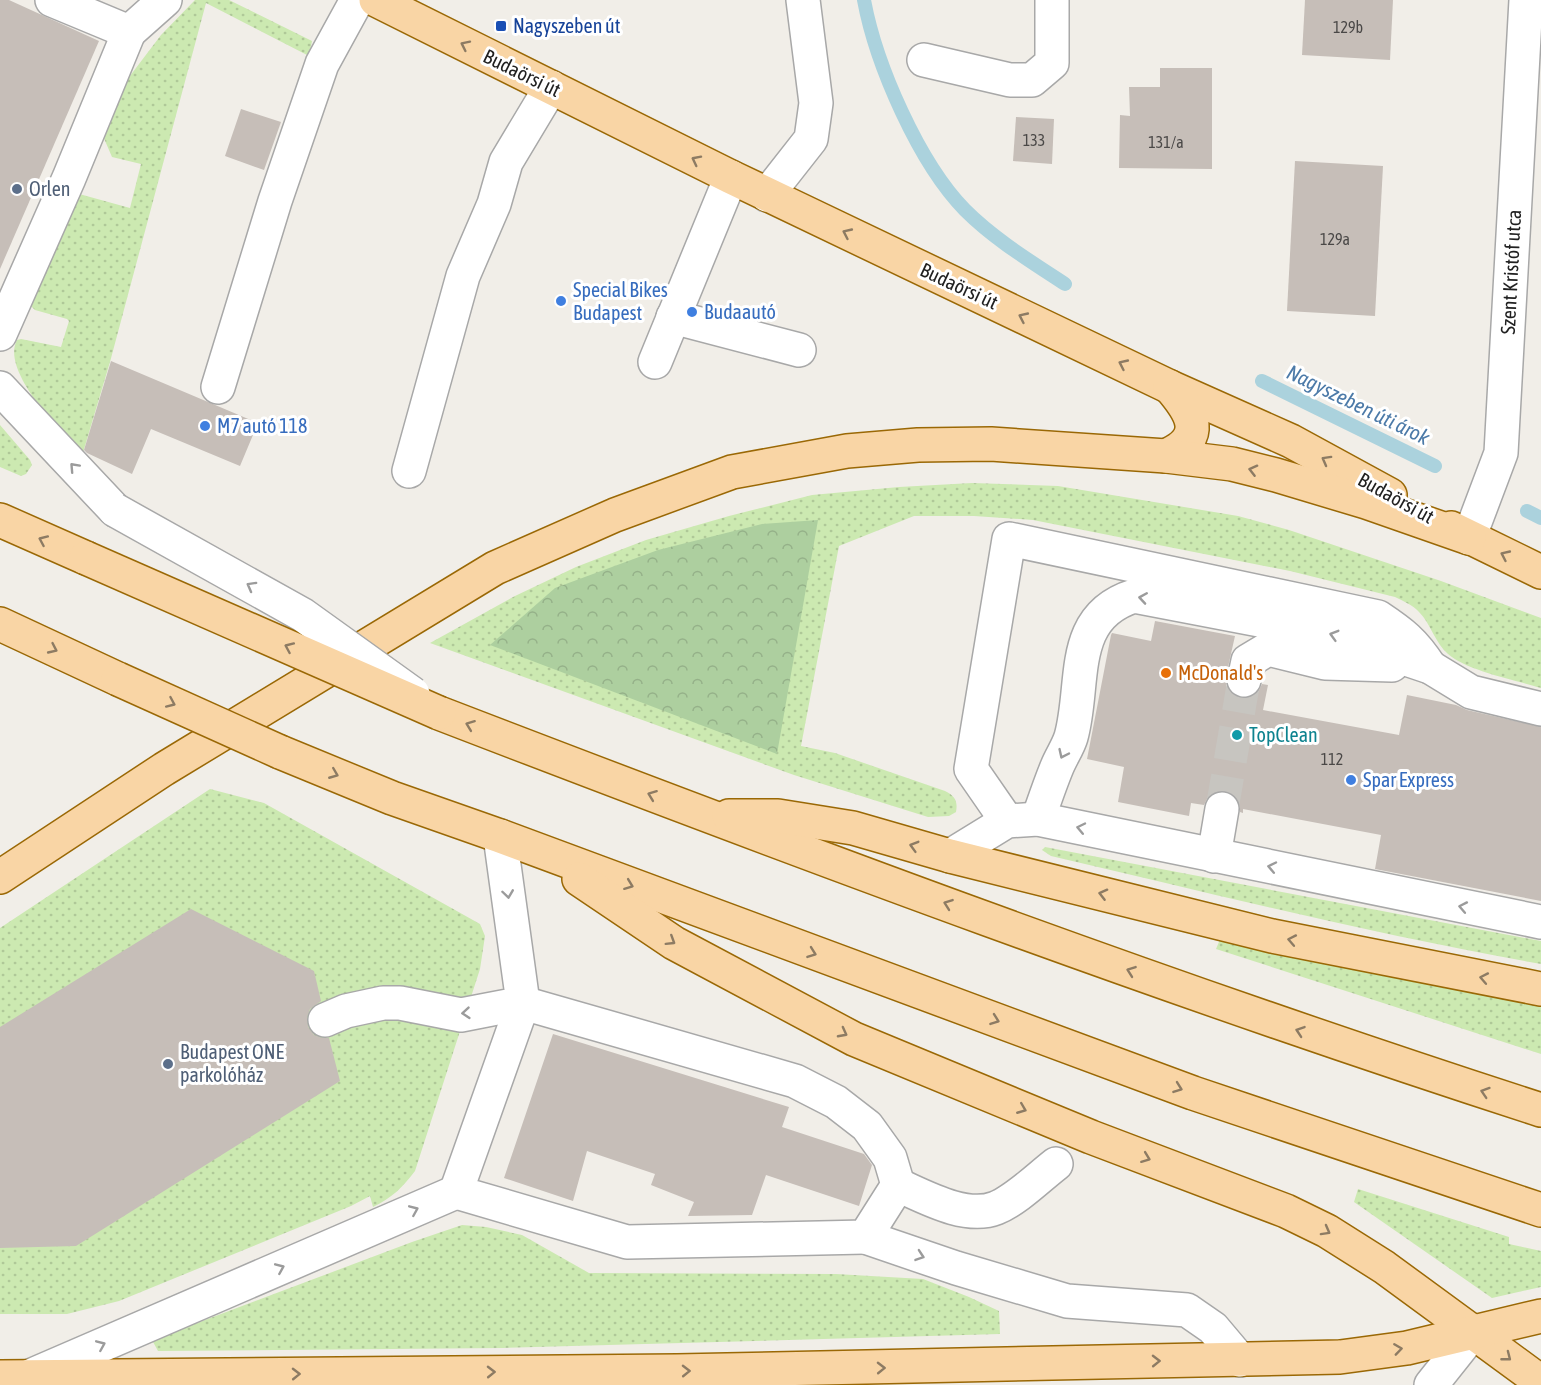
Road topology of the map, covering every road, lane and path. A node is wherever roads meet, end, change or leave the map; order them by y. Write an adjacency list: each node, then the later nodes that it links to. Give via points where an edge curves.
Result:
1 (52, 0): 9 (street)
2 (165, 0): 9 (street)
3 (357, 0): 18 (street, via 322,64)
4 (376, 0): 8 (main road, Budaörsi út)
5 (803, 0): 13 (street, via 816,103 811,139)
6 (1052, 0): 10 (street, via 1052,63 1032,80 1010,80)
7 (1526, 0): 24 (street, Szent Kristóf utca, via 1501,453)
8 (412, 9): 11 (main road, Budaörsi út, one-way to 8)
9 (129, 32): 15 (street)
10 (924, 60)
11 (551, 87): 12 (main road, Budaörsi út, one-way to 11); 22 (street, via 506,162 494,204 463,276)
12 (731, 177): 13 (main road, Budaörsi út); 14 (street)
13 (767, 195): 19 (main road, Budaörsi út, one-way to 13)
14 (673, 317): 16 (street); 17 (street)
15 (0, 334)
16 (799, 350)
17 (655, 362)
18 (218, 387)
19 (1170, 387): 21 (main road, via 1190,414 1192,425 1186,444); 24 (main road, Budaörsi út, one-way to 19, via 1291,441)
20 (0, 388): 30 (street, one-way to 20, bridge, via 303,615 114,510)
21 (1166, 456): 24 (main road, one-way to 21, via 1276,475 1232,464); 38 (main road, via 991,444 918,445 847,451 732,472 615,515 495,568 164,769)
22 (409, 471)
23 (0, 520): 30 (main road, one-way to 23, bridge)
24 (1469, 538): 25 (main road, Budaörsi út, one-way to 24)
25 (1541, 572)
26 (0, 624): 34 (main road, one-way to 34, bridge, via 280,752 392,798)
27 (1430, 667): 28 (street, via 1325,663 1269,649 1248,661); 29 (street, via 1471,692); 33 (street, one-way to 33, via 1332,634 1134,596 1118,601 1104,611 1084,644 1071,738); 33 (street, via 1403,633 1378,617 1009,538 971,769)
28 (1244, 680)
29 (1541, 709)
30 (439, 713): 32 (main road, one-way to 30)
31 (1222, 809): 37 (street)
32 (706, 816): 36 (main road, one-way to 32, via 853,828 778,816); 43 (main road, one-way to 32, via 1203,997)
33 (1022, 820): 36 (street); 37 (street, one-way to 33)
34 (500, 836): 35 (main road); 41 (street, one-way to 41)
35 (535, 849): 47 (main road, one-way to 47, via 1193,1093); 50 (main road, one-way to 50, via 674,943 854,1039 1327,1230)
36 (950, 856): 40 (main road, one-way to 36, via 1272,936)
37 (1215, 856): 39 (street, one-way to 37)
38 (0, 877)
39 (1541, 922)
40 (1541, 989)
41 (523, 1003): 42 (street, one-way to 42, via 461,1014 383,1003); 45 (street, via 795,1081 836,1102 867,1126 890,1158); 46 (street)
42 (326, 1020)
43 (1541, 1110)
44 (1056, 1164): 45 (street, via 995,1209 970,1212)
45 (898, 1185): 48 (street)
46 (456, 1192): 48 (street, via 627,1242); 52 (street, one-way to 46)
47 (1541, 1210)
48 (865, 1237): 51 (street, one-way to 51, via 1067,1301 1187,1310 1213,1328)
49 (1541, 1316): 50 (main road)
50 (1474, 1331): 51 (main road, one-way to 50, via 1340,1357 1407,1348); 53 (main road, one-way to 53); 54 (street)
51 (1240, 1359): 52 (main road, one-way to 51, via 713,1370)
52 (14, 1377)
53 (1541, 1382)
54 (1431, 1385)

